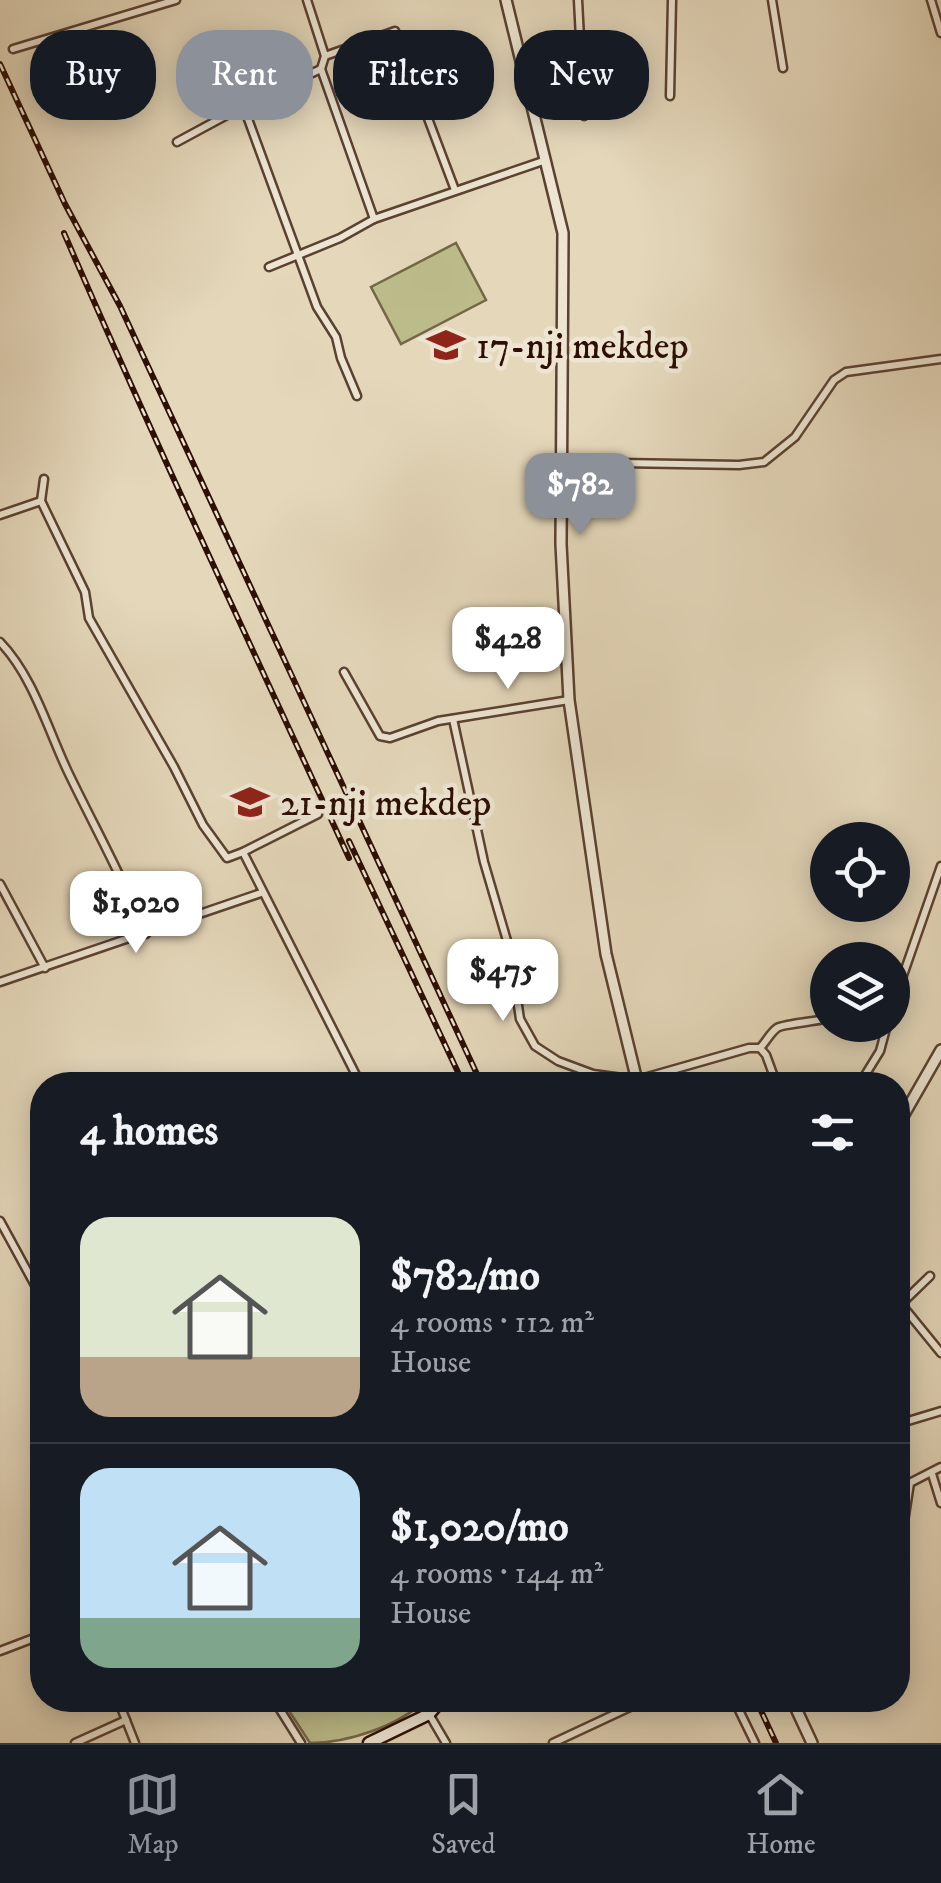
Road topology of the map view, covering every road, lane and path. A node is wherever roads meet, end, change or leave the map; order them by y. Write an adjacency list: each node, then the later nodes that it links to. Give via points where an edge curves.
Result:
1 (176, 0): 10 (street)
2 (307, 0): 11 (street)
3 (506, 0): 19 (street)
4 (578, 0): 8 (street)
5 (672, 0): 15 (street)
6 (772, 0): 12 (street)
7 (931, 0): 9 (street)
8 (580, 30)
9 (941, 33)
10 (12, 50)
11 (325, 56): 13 (street); 20 (street, via 395,32)
12 (783, 68)
13 (321, 69): 14 (street); 21 (street)
14 (313, 73)
15 (670, 96)
16 (220, 120): 18 (street)
17 (248, 120): 22 (street)
18 (177, 142)
19 (547, 160): 20 (street); 26 (street, via 563,233)
20 (455, 190): 21 (street)
21 (374, 219): 22 (street)
22 (297, 255): 23 (street); 25 (street)
23 (269, 267)
24 (941, 360): 26 (street, via 846,372 795,437 764,462)
25 (357, 396)
26 (561, 462): 32 (street)
27 (44, 479): 28 (street)
28 (41, 500): 29 (street); 35 (street, via 85,592 89,618 202,824 227,858)
29 (0, 515)
30 (0, 642): 39 (street, via 12,654)
31 (344, 672): 33 (street, via 380,736)
32 (570, 700): 33 (street); 49 (street, via 606,954)
33 (452, 719): 48 (street, via 510,951 520,1019 535,1046)
34 (318, 814): 35 (street)
35 (243, 852): 38 (street)
36 (941, 866): 40 (street)
37 (0, 884): 41 (street)
38 (261, 894): 39 (street); 47 (street)
39 (146, 934): 41 (street)
40 (910, 951)
41 (45, 968): 42 (street)
42 (0, 982)
43 (810, 1023): 45 (street, via 782,1025)
44 (882, 1042): 52 (street)
45 (760, 1048): 50 (street); 51 (street)
46 (941, 1050): 53 (street)
47 (354, 1072)
48 (586, 1072)
49 (636, 1072)
50 (671, 1072)
51 (772, 1072)
52 (867, 1072)
53 (910, 1104)
54 (0, 1222): 55 (street)
55 (30, 1276)
56 (930, 1276): 57 (street)
57 (910, 1295)
58 (910, 1318): 59 (street)
59 (941, 1353)
60 (941, 1411): 61 (street)
61 (910, 1420)
62 (941, 1467): 63 (street)
63 (932, 1474): 64 (street); 65 (street)
64 (910, 1483)
65 (941, 1503)
66 (30, 1639): 67 (street)
67 (0, 1652)
68 (123, 1712): 74 (street)
69 (282, 1712): 77 (street)
70 (619, 1712): 80 (street)
71 (740, 1712): 81 (street)
72 (798, 1712): 82 (street)
73 (429, 1714): 78 (main road); 79 (street)
74 (126, 1720): 75 (street); 76 (street)
75 (75, 1743)
76 (134, 1743)
77 (301, 1743)
78 (369, 1743)
79 (446, 1743)
80 (553, 1743)
81 (755, 1743)
82 (812, 1743)

